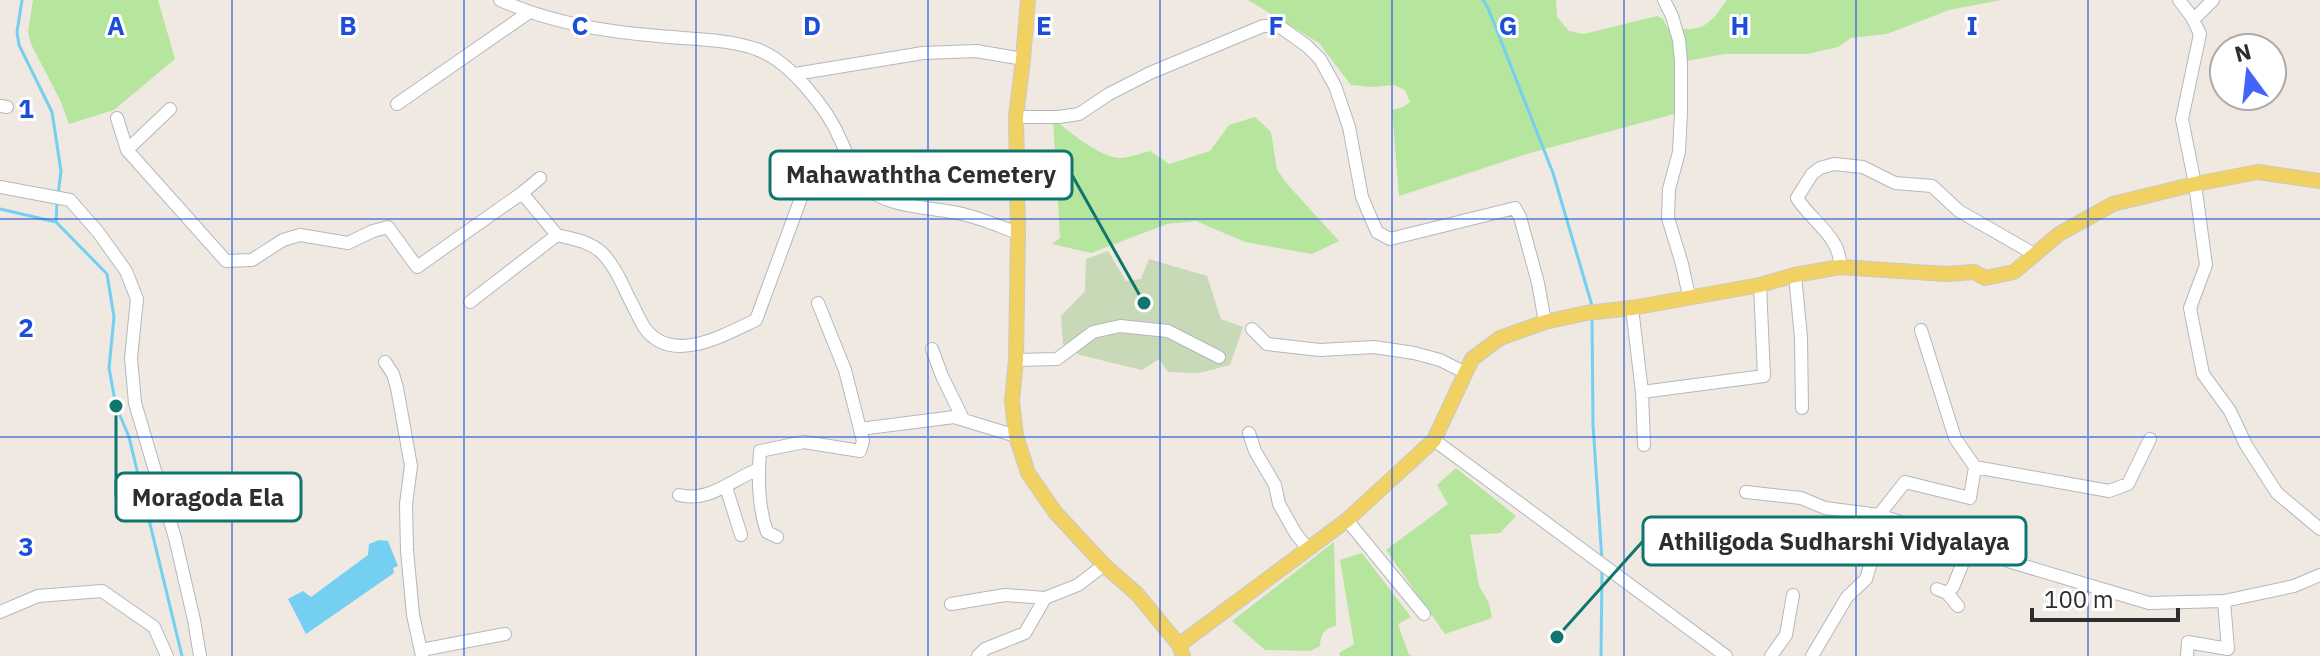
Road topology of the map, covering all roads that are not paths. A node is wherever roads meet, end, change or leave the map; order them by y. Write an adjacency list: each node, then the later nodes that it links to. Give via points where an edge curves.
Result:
1 (500, 0): 6 (street)
2 (1028, 0): 8 (main road)
3 (1664, 0): 27 (street, via 1681,62 1679,152 1668,218)
4 (2179, 0): 7 (street)
5 (2213, 0): 7 (street)
6 (528, 13): 9 (street, via 755,49); 10 (street)
7 (2193, 20): 18 (street, via 2200,34 2182,119)
8 (1023, 59): 9 (street, via 976,51 923,53); 12 (main road)
9 (795, 74): 15 (street, via 815,98)
10 (397, 104)
11 (170, 109): 14 (street)
12 (1016, 117): 21 (main road); 31 (street, via 1079,114 1150,73 1263,26 1279,26 1320,59 1335,86 1362,197 1377,232 1390,239 1515,208)
13 (117, 118): 14 (street)
14 (127, 150): 20 (street, via 226,261 252,260 300,235 348,243 388,227 417,267)
15 (846, 156): 21 (street, via 867,189 880,196 965,214); 22 (street, via 801,198 756,320 711,340 666,345 645,329 601,252)
16 (540, 178): 20 (street)
17 (2320, 181): 18 (main road, via 2258,172)
18 (2195, 184): 23 (main road, via 2113,204); 55 (street, via 2206,265 2190,308 2203,374 2277,493)
19 (0, 187): 73 (street, via 70,200 126,271 137,299 131,358 135,403 175,538)
20 (522, 193): 22 (street)
21 (1018, 233): 36 (main road)
22 (557, 235): 28 (street)
23 (2034, 254): 24 (main road, via 2014,272 1985,278 1974,272); 24 (street, via 1959,211 1932,186 1895,183 1863,167 1834,164 1812,174 1797,198 1837,245)
24 (1840, 267): 25 (main road)
25 (1795, 275): 26 (main road); 40 (street)
26 (1760, 285): 27 (main road); 39 (street, via 1764,376)
27 (1689, 296): 30 (main road)
28 (470, 302)
29 (818, 303): 42 (street, via 845,370)
30 (1632, 308): 31 (main road); 39 (street)
31 (1545, 322): 38 (main road, via 1500,338)
32 (1252, 329): 38 (street, via 1267,344 1320,350 1374,347 1440,360)
33 (1921, 330): 48 (street, via 1955,438)
34 (932, 349): 41 (street)
35 (1219, 357): 36 (street, via 1168,331 1120,326 1093,332 1057,359)
36 (1016, 360): 44 (main road)
37 (385, 362): 71 (street, via 397,388 411,466 407,550)
38 (1464, 372): 46 (main road)
39 (1642, 392): 47 (street)
40 (1802, 408)
41 (963, 419): 42 (street); 44 (street)
42 (860, 429): 49 (street, via 860,451 804,442 760,451)
43 (1249, 433): 59 (street, via 1279,504)
44 (1016, 436): 60 (main road, via 1028,473 1055,512)
45 (2150, 439): 48 (street, via 2128,484 2109,491)
46 (1434, 440): 54 (main road); 75 (street)
47 (1644, 445)
48 (1975, 467): 53 (street, via 1970,498 1905,482)
49 (759, 469): 50 (street); 57 (street, via 763,521 767,532)
50 (726, 487): 52 (street); 56 (street)
51 (1746, 492): 53 (street)
52 (679, 495)
53 (1879, 515): 58 (street); 77 (street, via 1866,579 1847,597)
54 (1347, 520): 59 (main road); 68 (street)
55 (2320, 529)
56 (741, 535)
57 (777, 537)
58 (1970, 545): 64 (street, via 2149,603); 66 (street, via 1953,587 1942,591)
59 (1308, 549): 70 (main road)
60 (1104, 565): 63 (street, via 1078,585); 70 (main road, via 1137,594)
61 (2320, 575): 64 (street)
62 (1793, 595): 76 (street, via 1786,635)
63 (1045, 598): 65 (street, via 1005,595); 74 (street, via 1025,633)
64 (2224, 601): 78 (street, via 2228,649 2188,642)
65 (951, 604)
66 (1958, 606)
67 (0, 612): 72 (street, via 38,596 102,591 154,627)
68 (1424, 614)
69 (505, 634): 71 (street)
70 (1181, 650)
71 (421, 653)
72 (167, 656)
73 (200, 656)
74 (978, 656)
75 (1726, 656)
76 (1771, 656)
77 (1812, 656)
78 (2187, 656)

